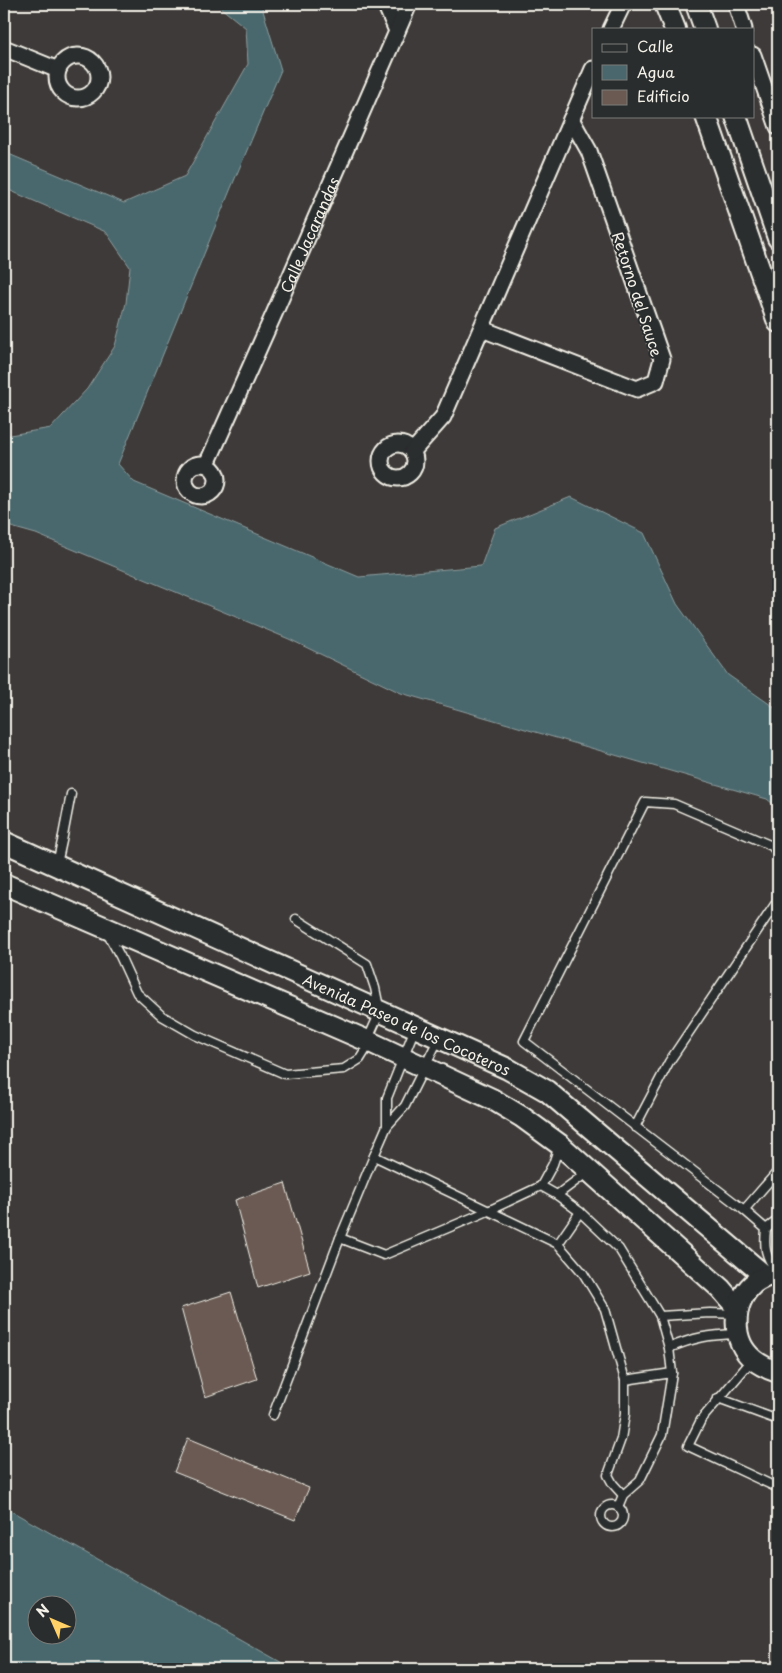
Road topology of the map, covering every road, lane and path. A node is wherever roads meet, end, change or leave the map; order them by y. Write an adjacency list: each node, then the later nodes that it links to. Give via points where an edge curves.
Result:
1 (386, 4): 11 (street)
2 (409, 4): 11 (street, Calle Jacarandas)
3 (623, 4): 7 (street)
4 (665, 4): 8 (street)
5 (696, 4): 9 (street)
6 (736, 4): 10 (street)
7 (611, 28)
8 (675, 28)
9 (705, 28)
10 (744, 28)
11 (397, 31): 24 (street, Calle Jacarandas)
12 (4, 48): 14 (street)
13 (754, 58): 19 (street)
14 (58, 70)
15 (592, 71): 18 (street)
16 (707, 118): 21 (street)
17 (737, 118): 20 (street)
18 (571, 119): 22 (street); 22 (street, Retorno del Sauce, via 589,151 662,360 656,381 637,389)
19 (778, 127)
20 (778, 238)
21 (778, 322)
22 (482, 328): 23 (street, via 443,417)
23 (412, 452)
24 (207, 464)
25 (71, 794): 28 (lane)
26 (4, 842): 28 (street, Avenida Paseo de los Cocoteros)
27 (778, 854): 40 (lane, via 772,846 674,804 645,802 524,1041)
28 (56, 866): 33 (street, Avenida Paseo de los Cocoteros)
29 (4, 884): 32 (street)
30 (778, 900): 40 (lane, via 669,1062)
31 (296, 920): 33 (lane, via 367,964)
32 (103, 928): 36 (street); 36 (lane, via 137,993 162,1016 195,1035 284,1074 344,1069 360,1059)
33 (380, 1012): 34 (street, Avenida Paseo de los Cocoteros); 36 (lane)
34 (415, 1027): 35 (street, Avenida Paseo de los Cocoteros); 37 (lane)
35 (439, 1038): 38 (lane); 54 (street, Avenida Paseo de los Cocoteros, via 508,1069 547,1091)
36 (368, 1042): 37 (street)
37 (402, 1057): 38 (street); 39 (lane, via 387,1098)
38 (426, 1067): 39 (lane, via 405,1106); 41 (street, via 492,1099)
39 (387, 1126): 42 (lane)
40 (635, 1127): 47 (lane)
41 (560, 1144): 43 (street); 45 (lane)
42 (374, 1156): 48 (lane); 52 (lane)
43 (588, 1171): 46 (lane); 55 (street, via 721,1289)
44 (778, 1171): 47 (lane)
45 (541, 1186): 46 (lane); 48 (lane)
46 (557, 1195): 49 (lane)
47 (744, 1210): 51 (lane)
48 (488, 1211): 52 (lane, via 384,1255); 53 (lane)
49 (580, 1212): 53 (lane); 56 (lane, via 619,1249)
50 (778, 1220): 51 (lane)
51 (766, 1229): 54 (lane, via 764,1246)
52 (340, 1238): 64 (lane)
53 (558, 1244): 62 (lane, via 583,1273 605,1309)
54 (774, 1274): 55 (street, via 753,1284 743,1296)
55 (737, 1312): 56 (lane); 57 (street)
56 (660, 1316): 58 (lane)
57 (737, 1334): 58 (lane, via 713,1334); 59 (street)
58 (670, 1348): 61 (lane)
59 (752, 1359): 60 (street); 63 (lane)
60 (778, 1372)
61 (672, 1373): 62 (lane); 67 (lane, via 662,1435 640,1480)
62 (625, 1380): 67 (lane, via 621,1439 608,1475)
63 (718, 1398): 65 (lane); 66 (lane, via 701,1420 688,1446)
64 (273, 1415)
65 (778, 1420)
66 (778, 1488)
67 (624, 1496): 68 (lane)
68 (618, 1507)

